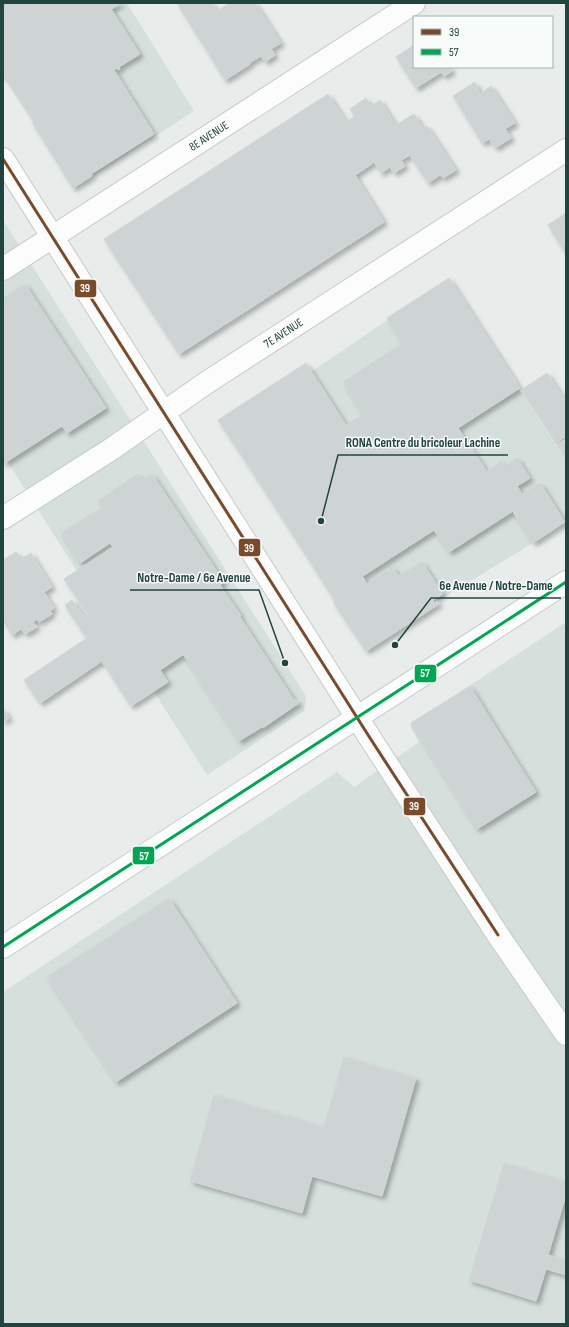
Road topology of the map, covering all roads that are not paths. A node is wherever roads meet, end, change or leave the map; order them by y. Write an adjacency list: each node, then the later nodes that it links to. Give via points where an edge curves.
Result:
1 (414, 3): 4 (street, 8E AVENUE)
2 (566, 150): 6 (street, 7E AVENUE)
3 (3, 159): 4 (street)
4 (52, 236): 5 (street, 8E AVENUE); 6 (street)
5 (3, 269)
6 (164, 412): 7 (street, 7E AVENUE, via 110,450); 9 (street)
7 (3, 518)
8 (566, 582): 9 (street)
9 (357, 717): 10 (street); 11 (street, via 498,935)
10 (3, 946)
11 (566, 1034)

